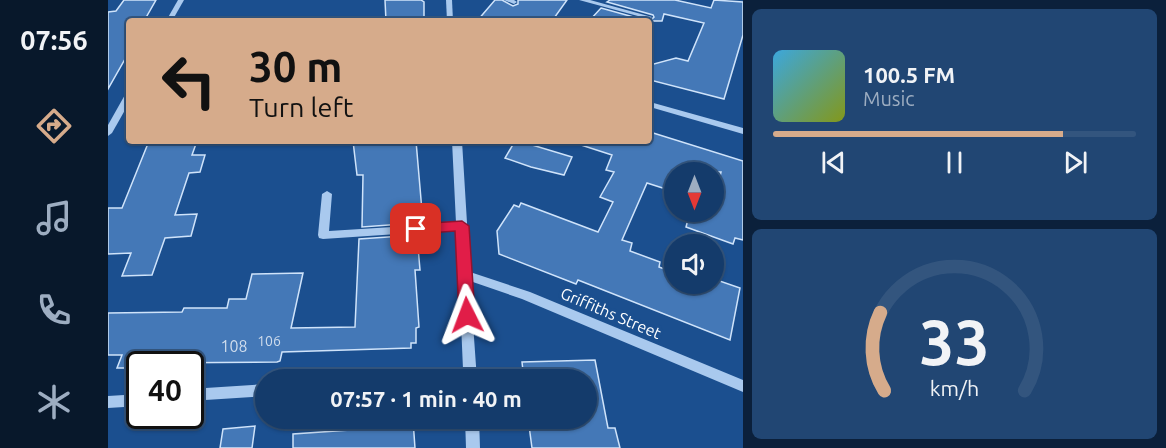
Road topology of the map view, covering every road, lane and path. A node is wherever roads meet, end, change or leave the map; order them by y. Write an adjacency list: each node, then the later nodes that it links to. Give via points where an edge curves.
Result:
1 (181, 0): 5 (street)
2 (449, 0): 6 (street)
3 (582, 0): 4 (street)
4 (649, 17)
5 (171, 18)
6 (450, 18)
7 (126, 100): 10 (street)
8 (652, 106): 9 (street)
9 (743, 131)
10 (108, 133)
11 (457, 144): 13 (street)
12 (327, 194): 13 (street, via 323,235)
13 (462, 226): 14 (street)
14 (465, 275): 15 (street); 16 (street, Griffiths Street, via 526,295)
15 (470, 369)
16 (743, 386)
17 (255, 391): 18 (street)
18 (204, 394)
19 (126, 401): 20 (street)
20 (108, 402)
21 (472, 429): 22 (street)
22 (473, 448)

